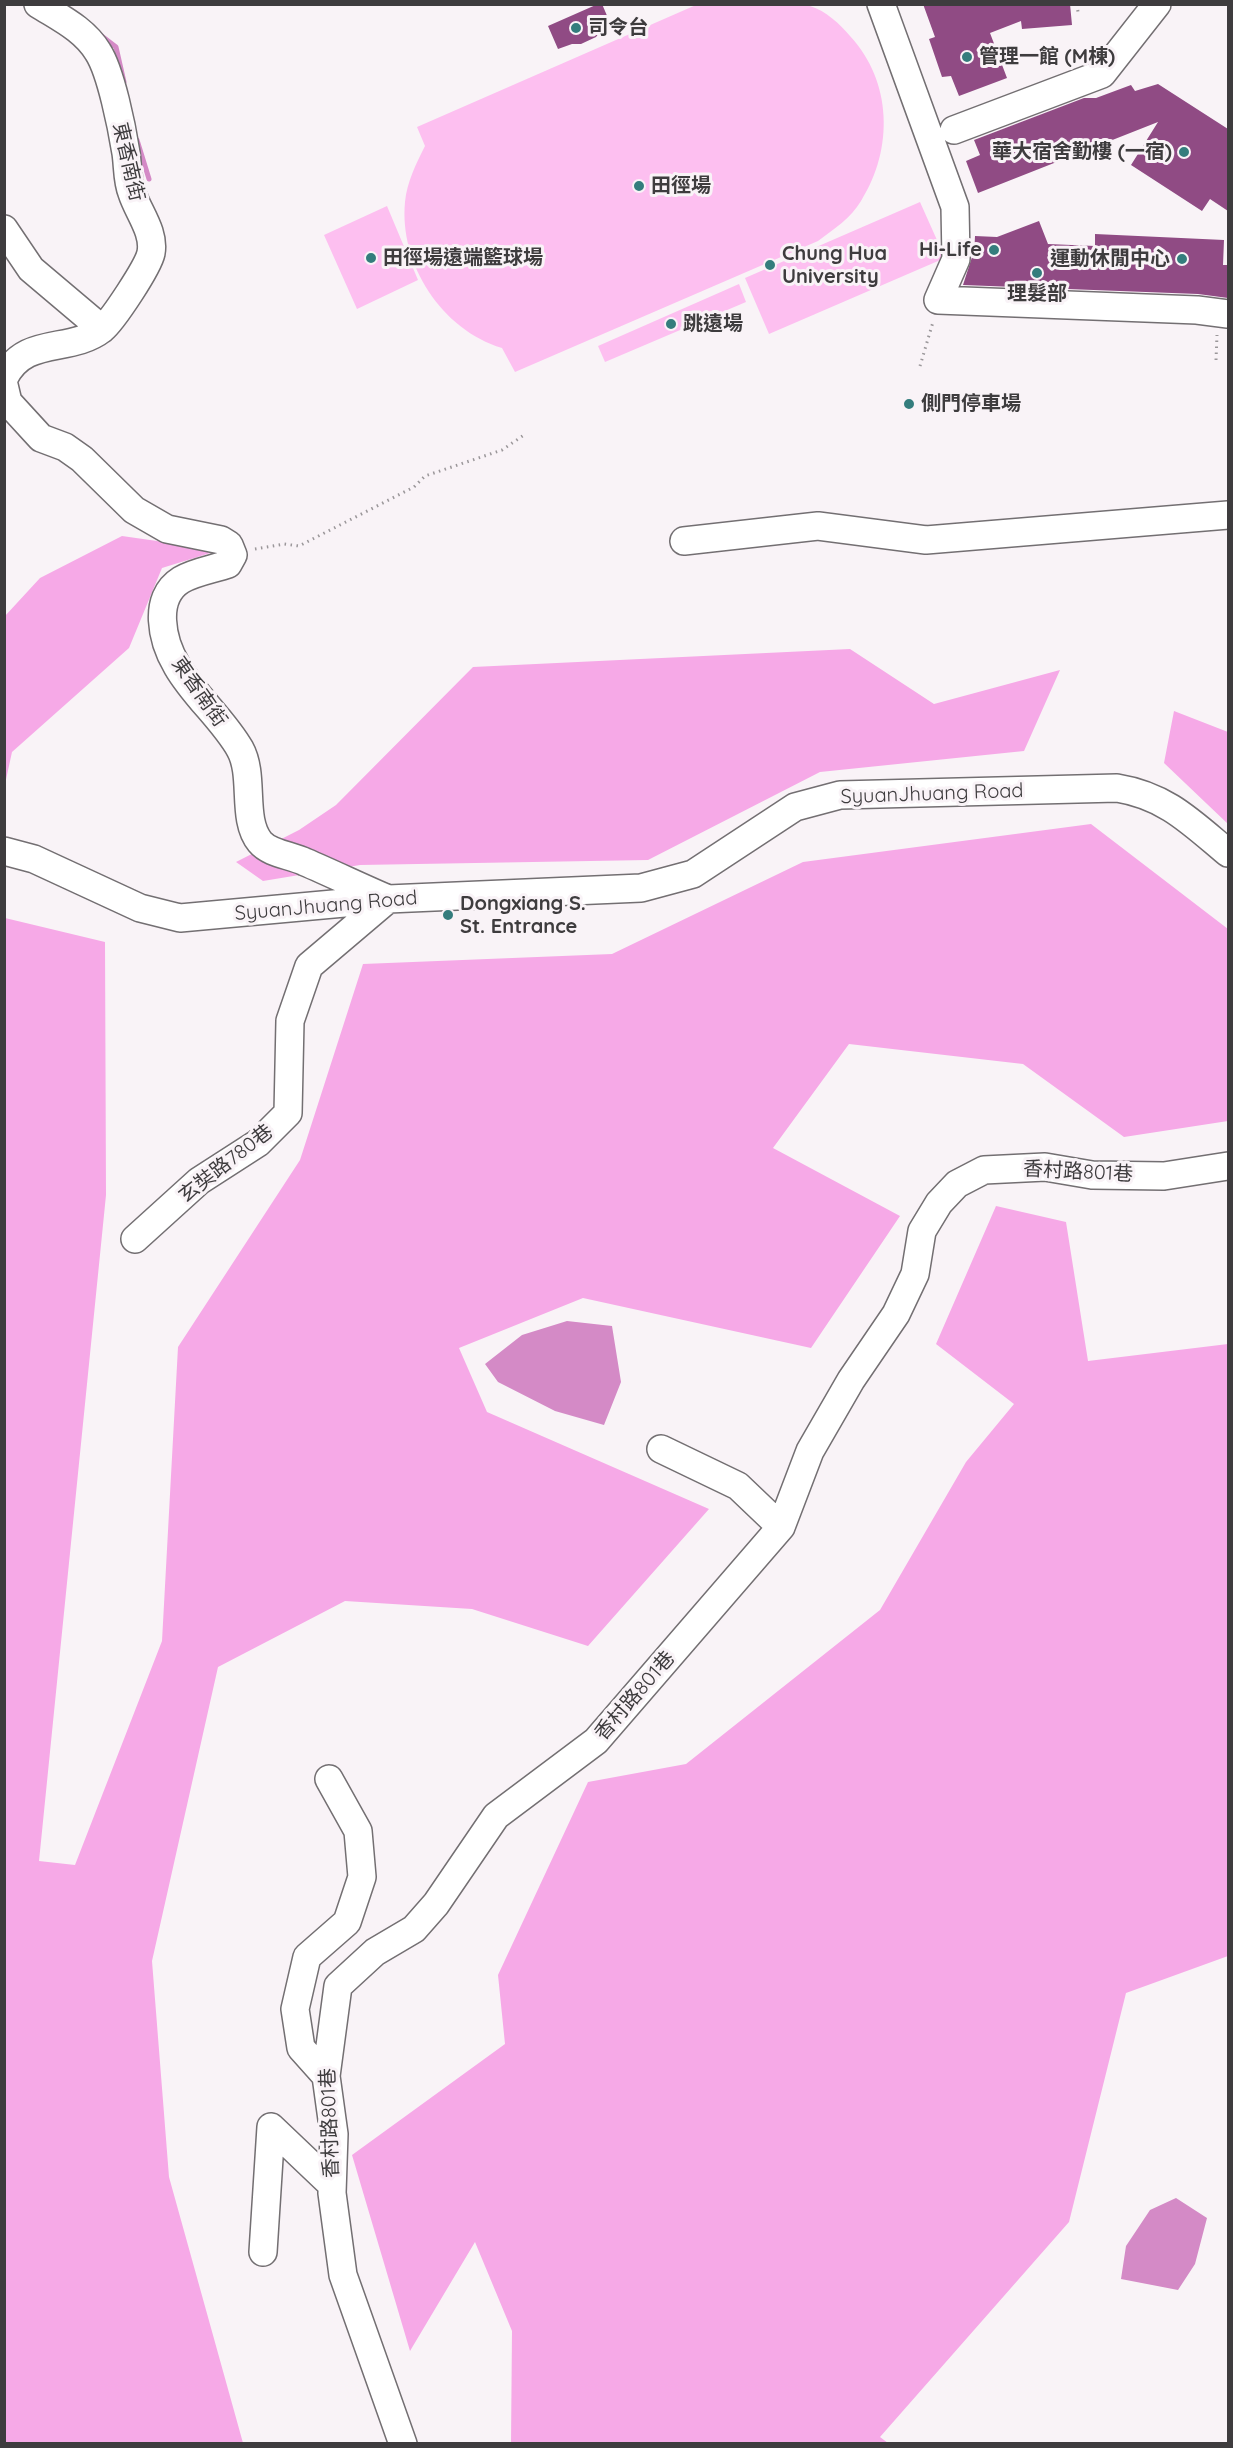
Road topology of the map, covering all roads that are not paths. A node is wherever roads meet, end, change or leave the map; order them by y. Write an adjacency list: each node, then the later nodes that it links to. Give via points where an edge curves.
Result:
1 (38, 4): 7 (street, 東香南街, via 81,31 99,53 123,140 131,192 152,238 151,254 118,313)
2 (881, 4): 6 (street, via 955,207 956,259 938,300)
3 (1157, 4): 4 (street, via 1102,74)
4 (954, 130)
5 (4, 229): 7 (street, via 31,269)
6 (1228, 314)
7 (102, 329): 8 (street, 東香南街, via 89,337 28,352)
8 (6, 372): 13 (street, 東香南街, via 8,402 41,438 82,459 134,510 167,529 229,545 233,555 228,564 182,580 171,589 162,606 164,634 176,666 241,750 252,827 259,841 267,849 302,860)
9 (1228, 515): 10 (street, via 926,540 818,526)
10 (684, 541)
11 (4, 851): 13 (street, SyuanJhuang Road, via 34,859 140,908 180,918)
12 (1228, 853): 13 (street, SyuanJhuang Road, via 1176,810 1140,792 1117,788 840,795 795,807 693,874 641,888)
13 (388, 899): 15 (street, 玄奘路780巷, via 309,966 290,1021 288,1113 258,1143 199,1181)
14 (1228, 1166): 17 (street, 香村路801巷, via 1164,1176 1092,1175 1045,1167 984,1170 957,1184 939,1203 922,1232 915,1274 901,1304 810,1452)
15 (135, 1239)
16 (661, 1449): 17 (street, via 738,1486)
17 (782, 1527): 19 (street, 香村路801巷, via 596,1742 496,1816 436,1904 414,1929 375,1952 338,1986)
18 (329, 1779): 19 (street, via 358,1831 362,1877 347,1922 307,1957 295,2009 301,2048)
19 (326, 2076): 20 (street, 香村路801巷, via 334,2134)
20 (332, 2185): 21 (street, via 271,2127); 22 (street, 香村路801巷, via 343,2276)
21 (263, 2252)
22 (403, 2444)

